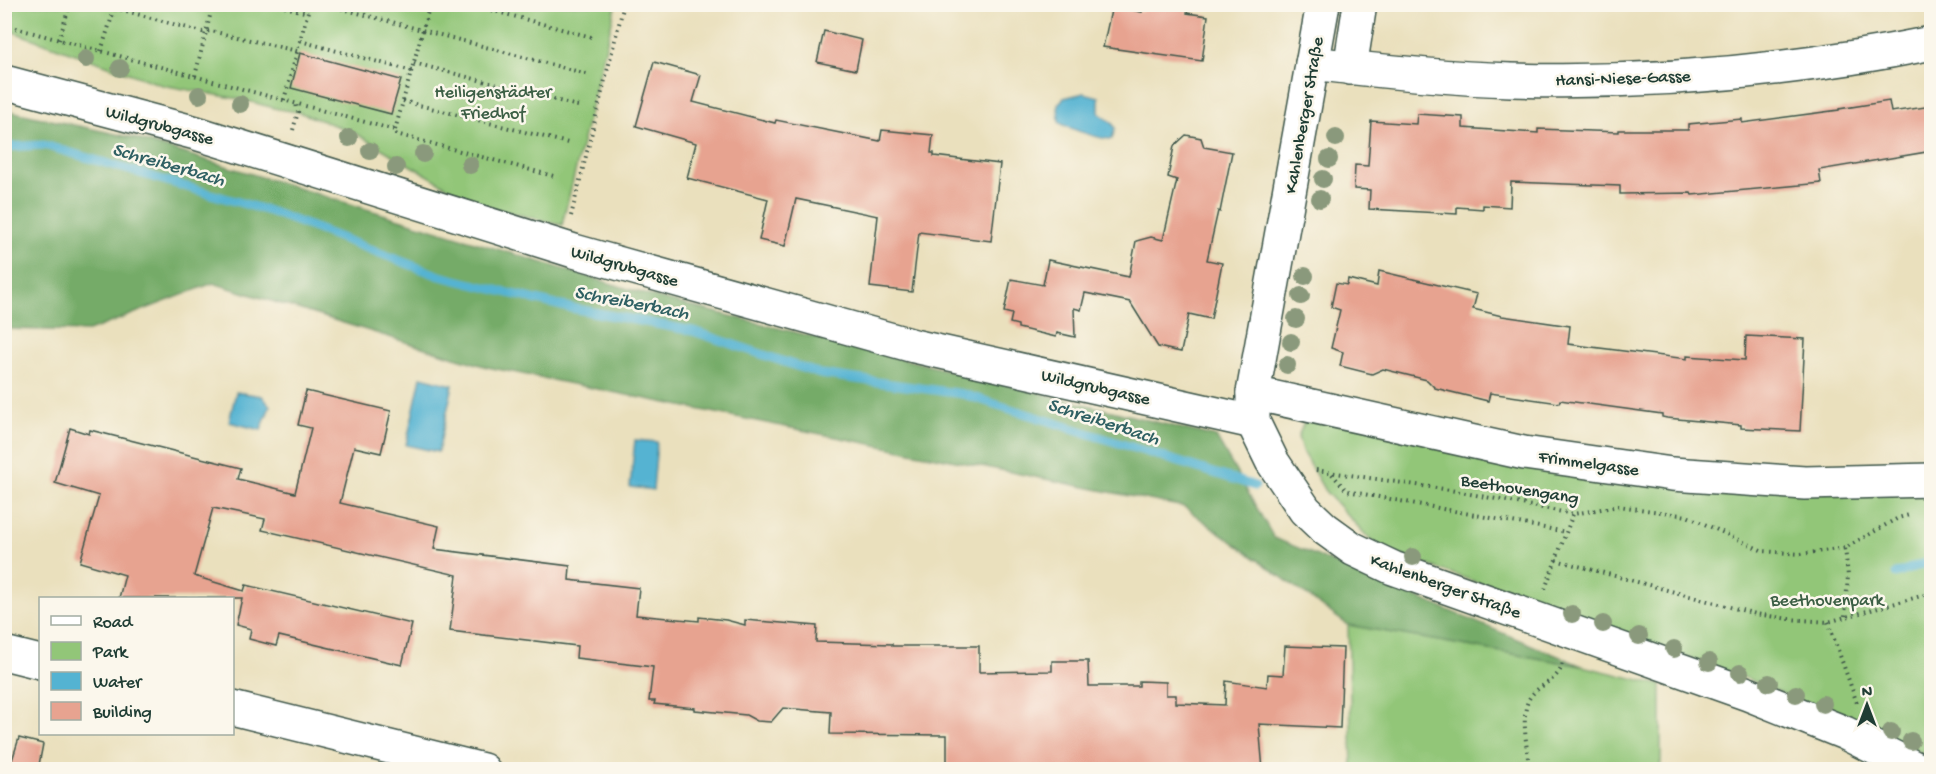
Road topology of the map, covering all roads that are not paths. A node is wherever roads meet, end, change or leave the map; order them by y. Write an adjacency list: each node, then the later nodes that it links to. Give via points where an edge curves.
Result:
1 (1323, 4): 4 (street, Kahlenberger Straße)
2 (1360, 4): 5 (street)
3 (1932, 43): 5 (street, Hansi-Niese-Gasse, via 1800,65 1642,78 1510,80)
4 (1312, 63): 5 (street, Hansi-Niese-Gasse); 7 (street, Kahlenberger Straße)
5 (1350, 68)
6 (4, 82): 7 (street, Wildgrubgasse, via 196,133 563,248 914,346)
7 (1253, 407): 8 (street, Frimmelgasse, via 1672,474 1805,483); 13 (street, Kahlenberger Straße, via 1272,461 1305,510 1353,549 1393,568 1748,694 1845,733)
8 (1932, 480)
9 (4, 653): 10 (street)
10 (39, 662)
11 (234, 708): 12 (street)
12 (483, 770)
13 (1919, 770)

